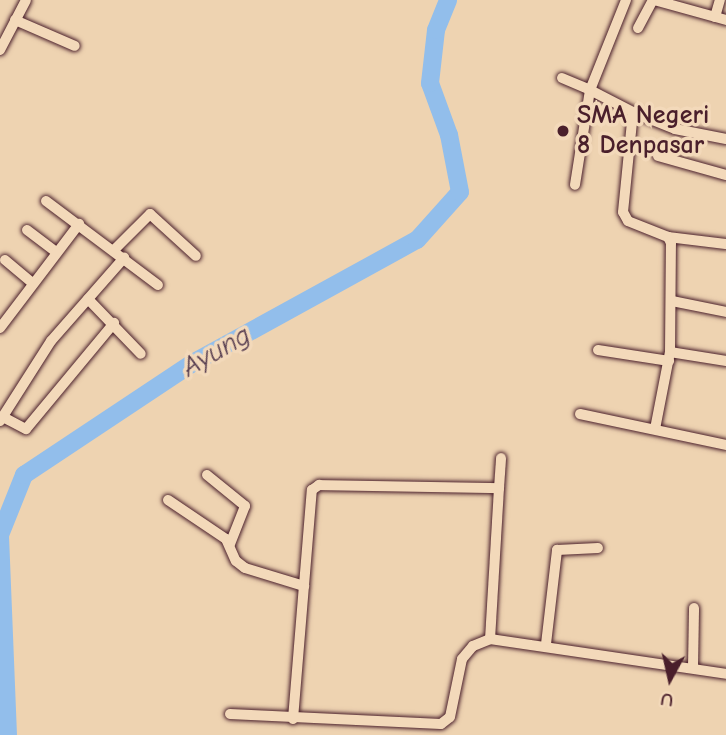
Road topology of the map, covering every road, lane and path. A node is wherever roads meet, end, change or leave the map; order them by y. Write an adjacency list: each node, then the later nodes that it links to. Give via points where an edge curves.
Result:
1 (26, 0): 6 (street)
2 (626, 0): 11 (street)
3 (653, 0): 5 (street); 7 (street)
4 (720, 0): 5 (street)
5 (721, 18)
6 (15, 20): 8 (street); 9 (street)
7 (638, 28)
8 (75, 46)
9 (0, 50)
10 (562, 78): 11 (street)
11 (590, 90): 12 (street); 16 (street)
12 (634, 112): 13 (street, via 675,129); 20 (street, via 622,212 628,221)
13 (726, 139)
14 (658, 156): 15 (street)
15 (726, 175)
16 (575, 185)
17 (46, 201): 18 (street)
18 (79, 224): 22 (street); 23 (street)
19 (26, 230): 23 (street)
20 (668, 237): 21 (street); 30 (street)
21 (726, 244)
22 (114, 250): 24 (street, via 150,214); 25 (street)
23 (56, 252): 27 (street)
24 (196, 256)
25 (124, 258): 28 (street); 29 (street)
26 (5, 260): 27 (street)
27 (32, 284): 33 (street)
28 (158, 285)
29 (88, 299): 32 (street); 39 (street, via 51,341)
30 (672, 301): 31 (street); 36 (street)
31 (726, 312)
32 (114, 323): 35 (street); 39 (street, via 26,429)
33 (0, 328)
34 (598, 350): 36 (street)
35 (141, 354)
36 (669, 357): 37 (street); 40 (street)
37 (726, 360)
38 (580, 414): 40 (street)
39 (1, 419)
40 (655, 429): 41 (street)
41 (726, 445)
42 (501, 458): 44 (street)
43 (207, 475): 46 (street, via 245,506)
44 (499, 488): 48 (street, via 319,485 312,490); 50 (street)
45 (168, 500): 46 (street)
46 (230, 544): 48 (street, via 236,561 246,568)
47 (598, 548): 51 (street, via 557,552)
48 (304, 586): 55 (street)
49 (694, 608): 52 (street)
50 (491, 639): 51 (street); 55 (street, via 473,646 462,659 450,717 441,724)
51 (546, 644): 52 (street)
52 (693, 668): 53 (street)
53 (726, 674)
54 (230, 714): 55 (street)
55 (293, 719)

